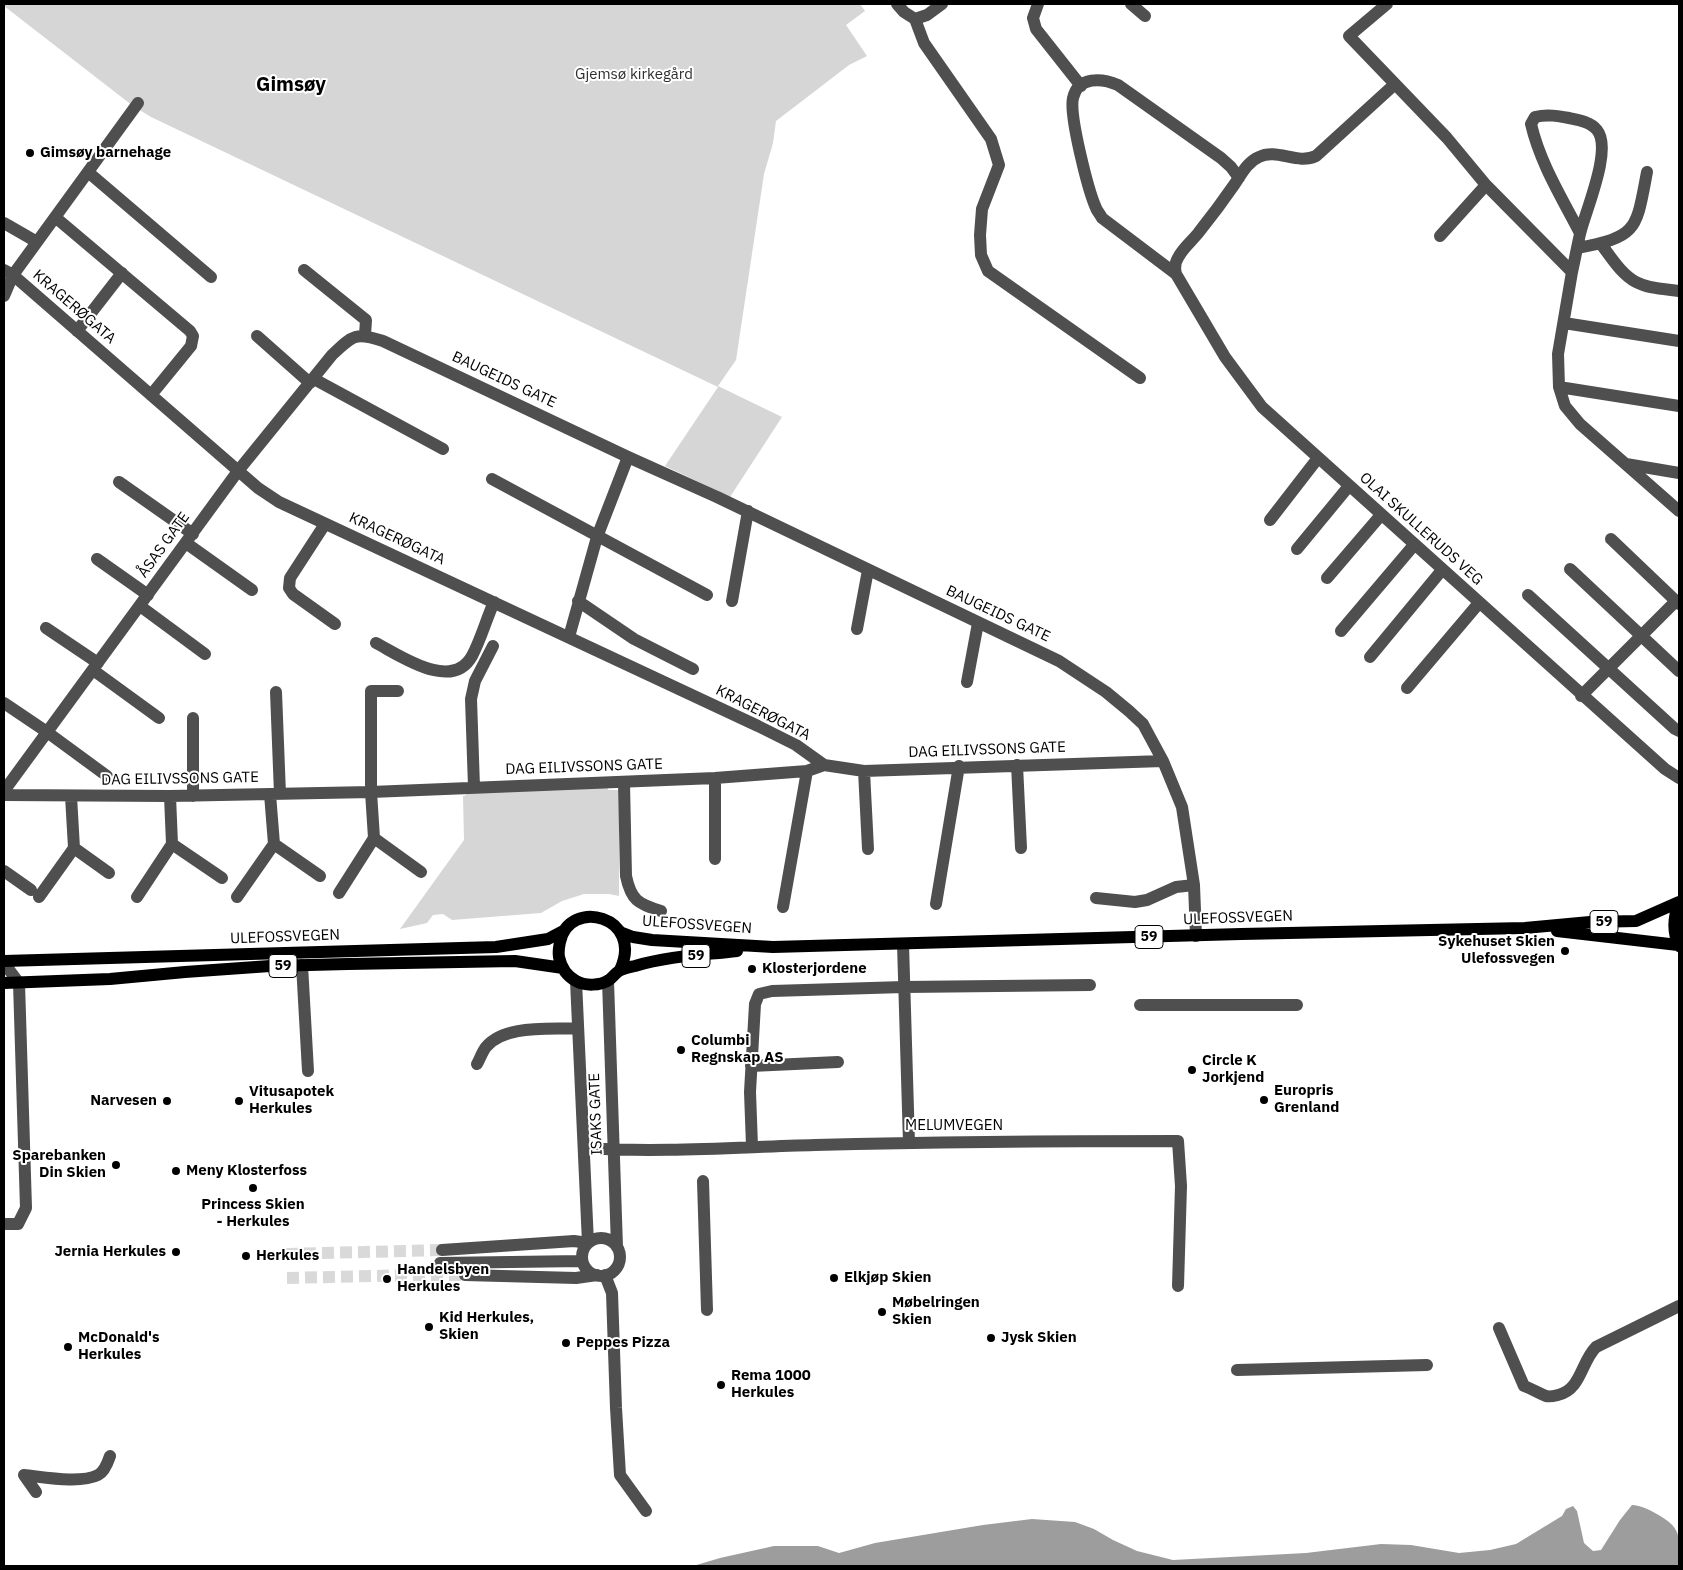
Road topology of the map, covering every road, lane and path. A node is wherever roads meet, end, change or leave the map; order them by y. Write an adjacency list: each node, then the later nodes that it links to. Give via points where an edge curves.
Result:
1 (897, 4): 7 (street)
2 (942, 4): 7 (street, via 927,15)
3 (1038, 4): 9 (street, via 1033,18 1036,29)
4 (1132, 4): 6 (street)
5 (1387, 4): 8 (street, via 1349,36)
6 (1145, 16)
7 (915, 18): 35 (street, via 924,43 991,139 1000,165 982,209 980,255 988,270)
8 (1395, 84): 13 (street, via 1316,156 1302,159 1266,154 1250,163); 14 (street)
9 (1081, 86): 13 (street, via 1099,79 1118,85 1221,158); 26 (street, via 1073,96 1073,120 1096,208 1102,218)
10 (138, 103): 11 (street)
11 (88, 172): 15 (street); 27 (street)
12 (1647, 172): 20 (street, via 1635,224 1626,233)
13 (1239, 178): 26 (street, via 1180,254)
14 (1486, 185): 18 (street); 24 (street)
15 (55, 217): 19 (street); 25 (street)
16 (4, 223): 19 (street)
17 (1580, 233): 17 (street, via 1600,171 1601,136 1590,123 1545,115 1535,117 1532,124 1542,158); 21 (street)
18 (1440, 236)
19 (37, 242): 23 (street)
20 (1601, 244): 21 (street); 28 (street, via 1636,282)
21 (1577, 248): 24 (street)
22 (304, 270): 32 (street, via 366,320)
23 (8, 272): 29 (street); 31 (street, KRAGERØGATA)
24 (1572, 272): 30 (street)
25 (122, 273): 31 (street); 38 (street, via 193,336 191,346)
26 (1176, 274): 42 (street, OLAI SKULLERUDS VEG, via 1225,357 1262,407)
27 (211, 277)
28 (1679, 291)
29 (4, 296)
30 (1564, 323): 34 (street); 37 (street, via 1558,354)
31 (77, 331): 38 (street, KRAGERØGATA)
32 (365, 335): 36 (street, ÅSAS GATE, via 350,338); 41 (street, BAUGEIDS GATE)
33 (257, 336): 36 (street)
34 (1679, 341)
35 (1140, 378)
36 (312, 381): 40 (street); 44 (street, ÅSAS GATE)
37 (1559, 387): 39 (street); 43 (street, via 1565,406 1580,424)
38 (151, 395): 44 (street, KRAGERØGATA)
39 (1679, 406)
40 (443, 449)
41 (628, 457): 49 (street, BAUGEIDS GATE); 54 (street)
42 (1318, 458): 48 (street, OLAI SKULLERUDS VEG); 52 (street)
43 (1626, 464): 45 (street); 50 (street)
44 (238, 472): 53 (street, KRAGERØGATA, via 279,502); 55 (street, ÅSAS GATE)
45 (1679, 473)
46 (492, 479): 54 (street)
47 (119, 482): 55 (street)
48 (1349, 486): 51 (street, OLAI SKULLERUDS VEG); 58 (street)
49 (748, 511): 61 (street, BAUGEIDS GATE); 69 (street)
50 (1679, 511)
51 (1381, 515): 57 (street, OLAI SKULLERUDS VEG); 63 (street)
52 (1270, 520)
53 (325, 524): 70 (street, KRAGERØGATA); 75 (street, via 290,578 289,588)
54 (598, 537): 66 (street); 68 (street)
55 (189, 538): 64 (street); 65 (street, ÅSAS GATE)
56 (1610, 539): 71 (street)
57 (1414, 545): 62 (street, OLAI SKULLERUDS VEG); 78 (street)
58 (1297, 549)
59 (97, 559): 65 (street)
60 (1570, 569): 79 (street)
61 (868, 570): 74 (street, BAUGEIDS GATE); 77 (street)
62 (1442, 570): 72 (street, OLAI SKULLERUDS VEG); 84 (street)
63 (1326, 578)
64 (252, 590)
65 (148, 595): 73 (street, ÅSAS GATE)
66 (707, 595)
67 (1528, 596): 86 (street)
68 (578, 601): 80 (street); 87 (street, via 634,639)
69 (732, 601)
70 (494, 602): 80 (street, KRAGERØGATA); 81 (street, via 471,657 454,671 428,669)
71 (1678, 602): 79 (street)
72 (1479, 603): 90 (street); 93 (street, OLAI SKULLERUDS VEG)
73 (140, 606): 83 (street); 85 (street, ÅSAS GATE)
74 (978, 622): 89 (street); 99 (street, BAUGEIDS GATE, via 1059,661 1106,692 1143,724)
75 (335, 624)
76 (46, 628): 85 (street)
77 (857, 629)
78 (1341, 631)
79 (1641, 636): 86 (street); 88 (street)
80 (569, 637): 100 (street, KRAGERØGATA, via 796,745)
81 (376, 643)
82 (493, 646): 109 (street, via 472,688)
83 (205, 654)
84 (1370, 657)
85 (95, 666): 95 (street); 98 (street, ÅSAS GATE)
86 (1609, 668): 93 (street); 97 (street)
87 (693, 669)
88 (1679, 671)
89 (967, 682)
90 (1407, 688)
91 (398, 691): 111 (street, via 371,691)
92 (276, 692): 112 (street)
93 (1581, 696): 107 (street, OLAI SKULLERUDS VEG)
94 (4, 703): 98 (street)
95 (159, 718)
96 (194, 718): 116 (street)
97 (1679, 731)
98 (47, 732): 105 (street); 110 (street, ÅSAS GATE)
99 (1163, 761): 101 (street, DAG EILIVSSONS GATE); 129 (street, BAUGEIDS GATE, via 1182,807)
100 (824, 764): 103 (street, DAG EILIVSSONS GATE); 104 (street, DAG EILIVSSONS GATE)
101 (1017, 765): 102 (street, DAG EILIVSSONS GATE); 121 (street)
102 (959, 766): 103 (street, DAG EILIVSSONS GATE); 135 (street)
103 (864, 770): 122 (street)
104 (807, 771): 106 (street, DAG EILIVSSONS GATE); 136 (street)
105 (108, 776)
106 (715, 778): 108 (street, DAG EILIVSSONS GATE); 123 (street)
107 (1679, 778)
108 (624, 783): 109 (street, DAG EILIVSSONS GATE); 137 (street, via 629,889 640,903)
109 (474, 787): 111 (street, DAG EILIVSSONS GATE)
110 (4, 791)
111 (371, 792): 112 (street, DAG EILIVSSONS GATE); 117 (street)
112 (275, 794): 116 (street, DAG EILIVSSONS GATE); 119 (street)
113 (4, 795): 114 (street, DAG EILIVSSONS GATE)
114 (71, 796): 115 (street, DAG EILIVSSONS GATE); 120 (street)
115 (170, 796): 116 (street, DAG EILIVSSONS GATE); 118 (street)
116 (193, 796)
117 (374, 838): 125 (street); 130 (street)
118 (172, 844): 128 (street); 131 (street)
119 (274, 844): 127 (street); 132 (street)
120 (74, 848): 124 (street, via 35,893); 126 (street)
121 (1021, 848)
122 (868, 850)
123 (715, 859)
124 (4, 870)
125 (421, 872)
126 (109, 873)
127 (320, 876)
128 (222, 878)
129 (1194, 885): 133 (street, via 1176,887 1135,902); 141 (street, BAUGEIDS GATE)
130 (340, 893)
131 (137, 897)
132 (237, 897)
133 (1096, 898)
134 (1679, 902): 138 (main road, ULEFOSSVEGEN / 59, via 1636,921); 143 (main road, 59, via 1674,916 1674,931)
135 (936, 904)
136 (782, 907)
137 (661, 910)
138 (1525, 928): 141 (main road, ULEFOSSVEGEN / 59); 143 (main road, ULEFOSSVEGEN / 59)
139 (565, 930): 140 (main road, 59, via 576,921 596,917 608,920); 145 (main road, ULEFOSSVEGEN / 59, via 548,939 496,947); 147 (main road, via 558,952)
140 (620, 932): 144 (main road, ULEFOSSVEGEN / 59, via 652,940); 148 (main road, via 626,950)
141 (1196, 936): 142 (main road, ULEFOSSVEGEN / 59)
142 (903, 944): 144 (main road, ULEFOSSVEGEN / 59); 153 (street)
143 (1679, 945)
144 (773, 947): 148 (main road, ULEFOSSVEGEN / 59, via 652,961)
145 (4, 962): 151 (street)
146 (302, 965): 147 (main road, ULEFOSSVEGEN / 59, via 496,960); 151 (main road, ULEFOSSVEGEN / 59); 161 (street)
147 (563, 968): 149 (main road)
148 (620, 970): 150 (main road, 59)
149 (576, 981): 150 (main road, via 594,985); 157 (street, ISAKS GATE)
150 (608, 981): 165 (street, ISAKS GATE)
151 (19, 983): 152 (main road, ULEFOSSVEGEN / 59); 167 (street, via 26,1208 18,1224)
152 (4, 984)
153 (904, 986): 154 (street); 160 (street, via 759,994 755,1004); 162 (street)
154 (1090, 986)
155 (1140, 1005): 156 (street)
156 (1297, 1005)
157 (578, 1028): 159 (street, via 518,1031 498,1037 486,1048); 164 (street, ISAKS GATE)
158 (838, 1062): 160 (street)
159 (477, 1064)
160 (751, 1066): 163 (street)
161 (308, 1071)
162 (908, 1143): 163 (street, MELUMVEGEN); 173 (street, MELUMVEGEN, via 1178,1141 1181,1186)
163 (752, 1146): 165 (street, MELUMVEGEN, via 676,1151)
164 (584, 1148): 165 (street, MELUMVEGEN); 168 (street, ISAKS GATE)
165 (613, 1150): 169 (street, ISAKS GATE)
166 (702, 1181): 175 (street)
167 (4, 1224)
168 (588, 1243): 169 (street, via 604,1239); 170 (street, ISAKS GATE); 170 (street, via 574,1241 441,1256)
169 (617, 1247): 172 (street, ISAKS GATE, via 619,1263 612,1272)
170 (576, 1261): 172 (street)
171 (465, 1275): 172 (street, via 576,1278)
172 (601, 1275): 181 (street, via 612,1293 620,1475)
173 (1178, 1286)
174 (1679, 1306): 176 (street, via 1596,1347 1572,1388 1548,1397 1524,1386)
175 (707, 1310)
176 (1499, 1328)
177 (1427, 1365): 178 (street)
178 (1237, 1370)
179 (110, 1456): 180 (street, via 99,1475 79,1480 24,1475)
180 (36, 1492)
181 (646, 1511)

